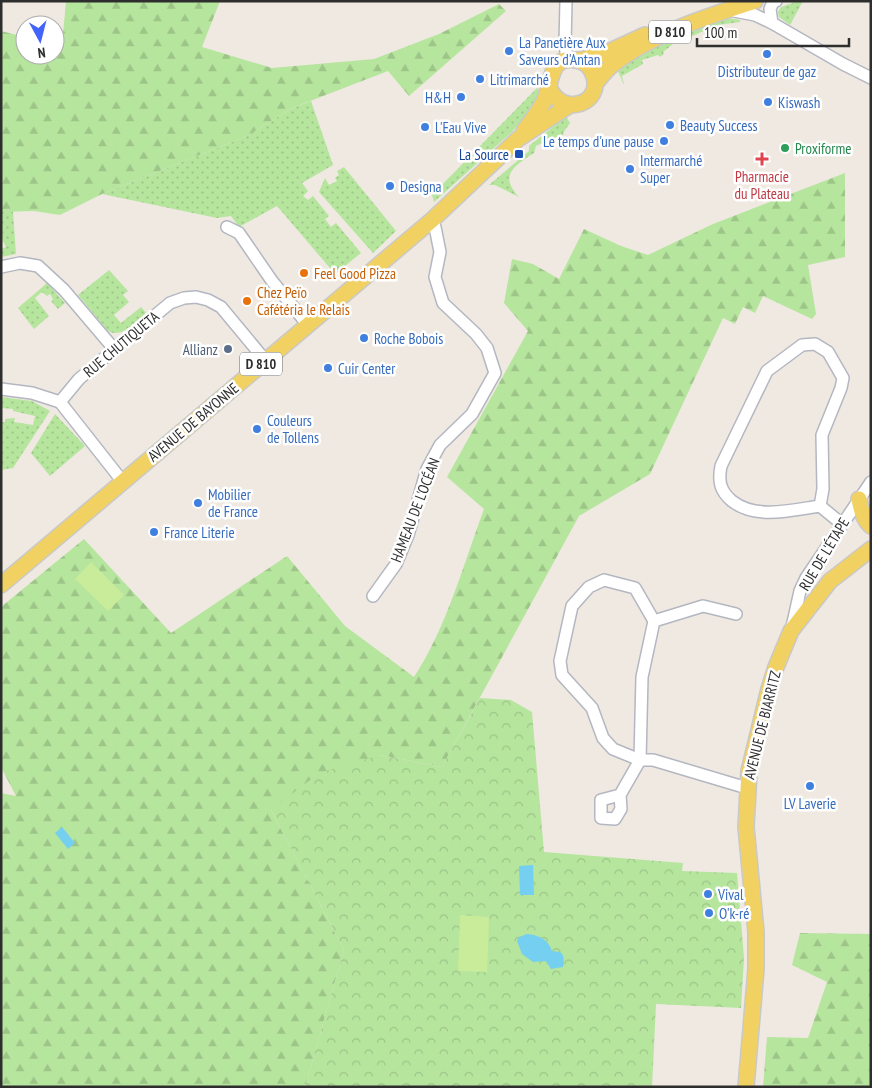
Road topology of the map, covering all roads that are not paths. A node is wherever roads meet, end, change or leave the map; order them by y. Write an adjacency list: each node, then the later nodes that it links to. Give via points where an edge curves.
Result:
1 (566, 1): 6 (street, via 565,44)
2 (774, 2): 5 (street, via 770,9)
3 (728, 5): 4 (main road, D 810); 6 (main road, via 690,14 604,54); 8 (main road, D 810, via 648,43 611,67)
4 (753, 5): 5 (street)
5 (772, 23): 7 (street)
6 (573, 60): 8 (main road, via 591,69); 9 (main road, via 556,65)
7 (871, 78)
8 (595, 84): 10 (main road, via 587,100)
9 (550, 86): 10 (main road, via 557,99); 11 (main road, D 810, via 541,107)
10 (570, 105): 11 (main road, D 810)
11 (518, 139): 12 (main road, AVENUE DE BAYONNE / D 810)
12 (432, 220): 15 (main road, AVENUE DE BAYONNE / D 810); 28 (street, HAMEAU DE L'OCÉAN, via 440,252 435,277 443,304 488,348 495,373 472,414 440,445 427,470 408,536 396,564)
13 (227, 226): 15 (street, via 239,233)
14 (1, 267): 16 (street, via 20,263 38,266 64,290)
15 (308, 325): 17 (main road, AVENUE DE BAYONNE / D 810)
16 (114, 350): 17 (street, RUE CHUTIQUETA, via 170,303 196,297 221,306); 19 (street, RUE CHUTIQUETA, via 79,379)
17 (265, 360): 20 (main road, AVENUE DE BAYONNE / D 810)
18 (1, 389): 19 (street, via 32,393)
19 (60, 402): 20 (street)
20 (123, 482): 27 (main road, AVENUE DE BAYONNE / D 810)
21 (871, 482): 22 (street, RUE DE L'ÉTAPE)
22 (859, 499): 24 (street, RUE DE L'ÉTAPE); 25 (main road, via 861,511)
23 (820, 506): 23 (street, via 823,489 822,435 843,378 828,352 815,344 802,345 767,372 721,466 719,478 726,496 743,508 767,512); 24 (street)
24 (842, 524): 31 (street, RUE DE L'ÉTAPE, via 806,578)
25 (871, 526)
26 (871, 549): 31 (main road, AVENUE DE BIARRITZ, via 830,581)
27 (1, 585)
28 (373, 596)
29 (736, 614): 30 (street, via 703,606)
30 (654, 621): 32 (street, via 642,677); 32 (street, via 635,588 604,580 589,587 572,606 560,661 562,675 592,708 603,738 613,749)
31 (792, 631): 33 (main road, AVENUE DE BIARRITZ, via 769,688)
32 (640, 760): 33 (street, via 653,760); 34 (street)
33 (747, 788): 35 (main road, AVENUE DE BIARRITZ, via 746,826 756,932 756,969)
34 (620, 795)
35 (746, 1087)

